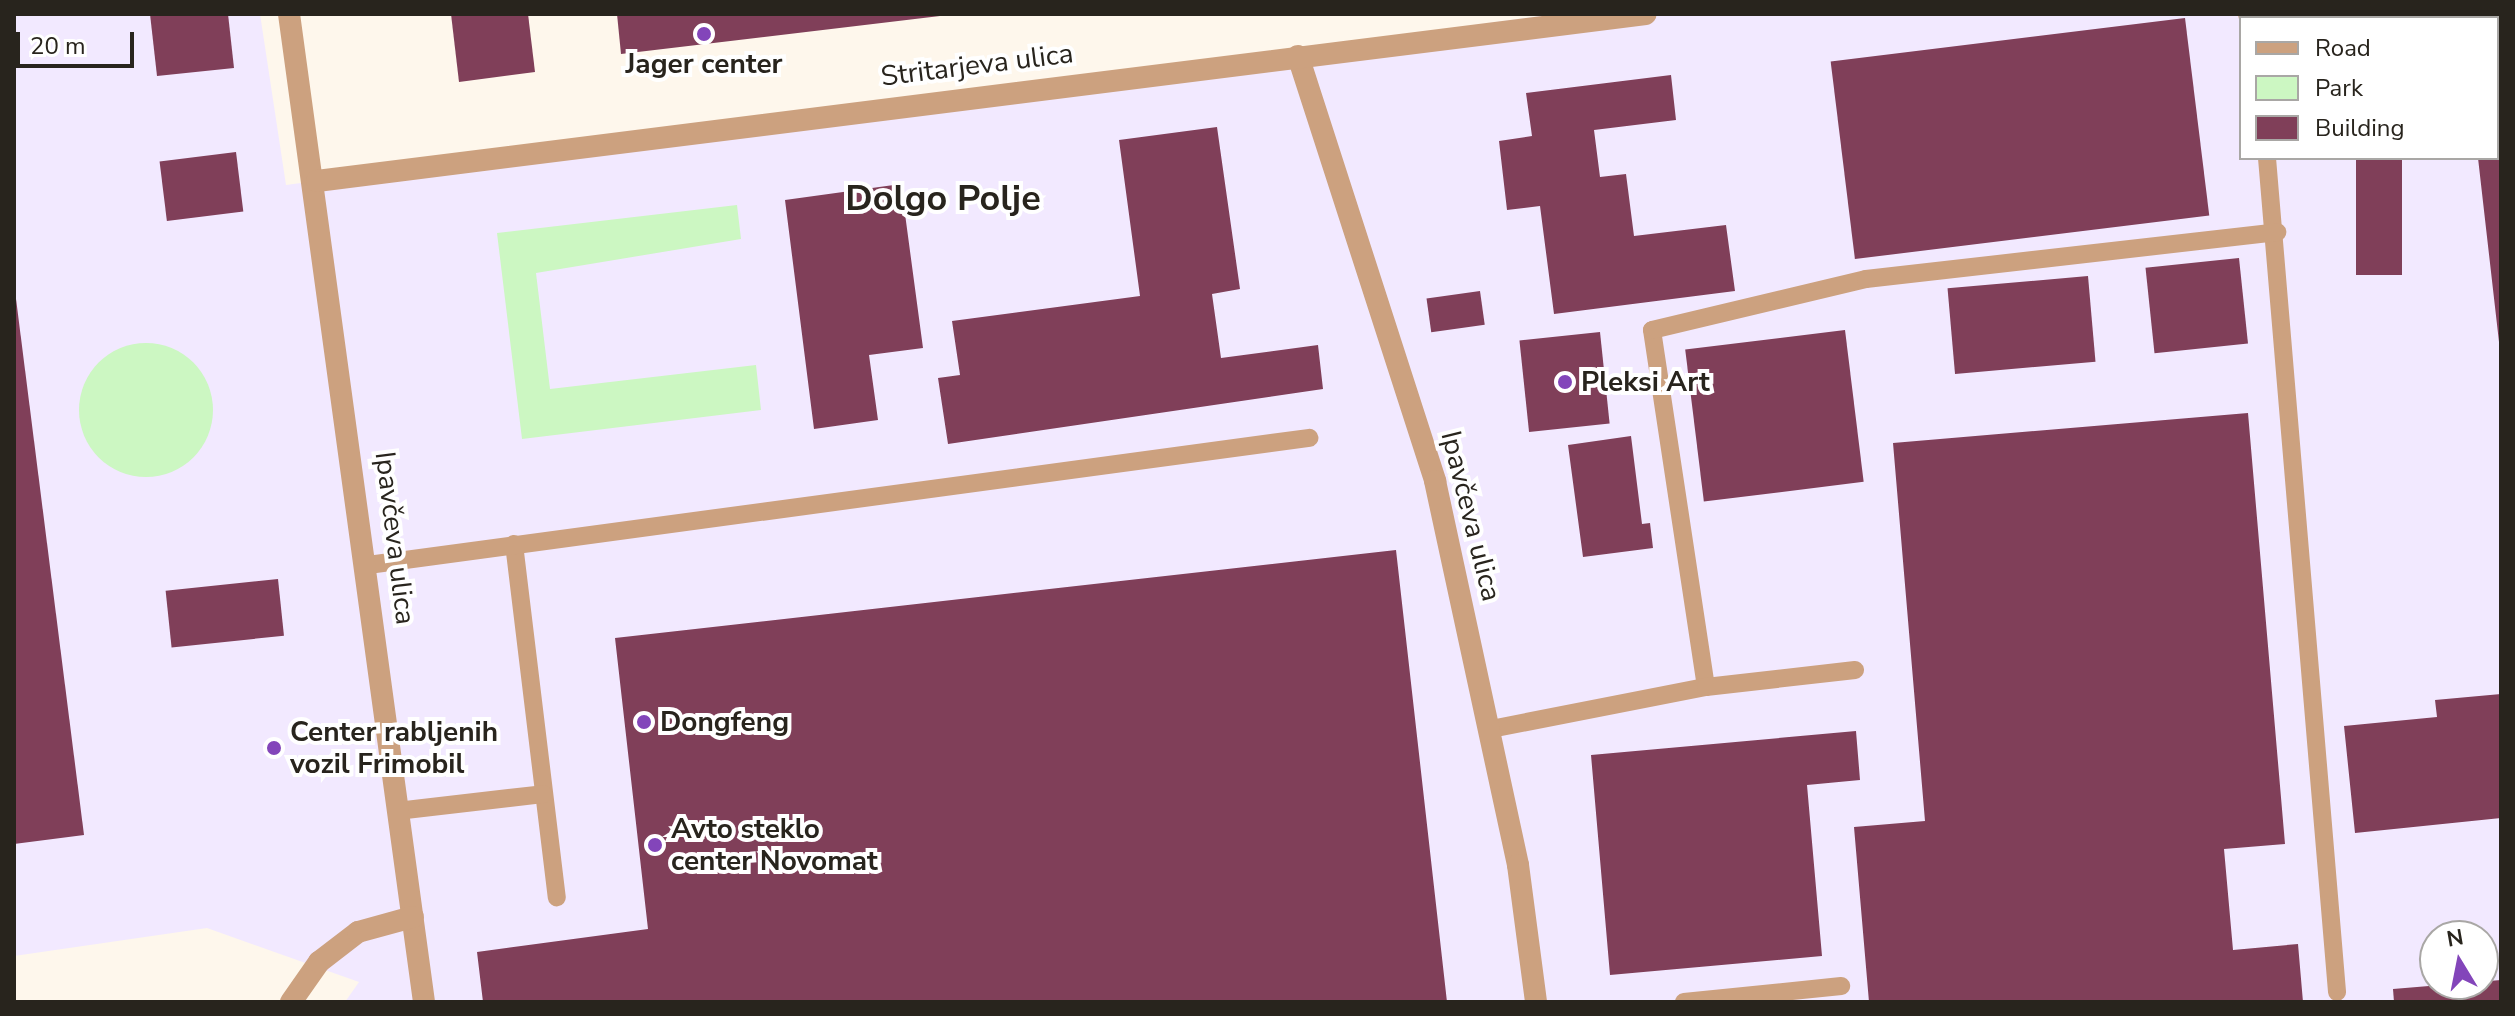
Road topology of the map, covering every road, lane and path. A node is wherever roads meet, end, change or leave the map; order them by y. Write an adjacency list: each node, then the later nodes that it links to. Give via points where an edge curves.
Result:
1 (289, 14): 5 (street, Ipavčeva ulica)
2 (1646, 14): 3 (street, Stritarjeva ulica)
3 (1298, 56): 5 (street, Stritarjeva ulica); 12 (street, Ipavčeva ulica, via 1435,481)
4 (2267, 160): 6 (lane)
5 (317, 181): 9 (street, Ipavčeva ulica)
6 (2277, 232): 11 (lane, via 1866,279 1652,330); 18 (lane)
7 (1309, 438): 8 (lane)
8 (514, 544): 9 (lane); 13 (lane)
9 (368, 565): 14 (street, Ipavčeva ulica)
10 (1855, 670): 11 (lane)
11 (1706, 687): 12 (lane)
12 (1491, 729): 21 (street, Ipavčeva ulica)
13 (543, 794): 14 (lane); 15 (lane)
14 (397, 811): 16 (street, Ipavčeva ulica)
15 (557, 897)
16 (413, 917): 19 (street, via 358,932 319,962); 20 (street, Ipavčeva ulica)
17 (1841, 986): 22 (lane)
18 (2337, 992)
19 (291, 1002)
20 (424, 1002)
21 (1536, 1002)
22 (1684, 1002)

